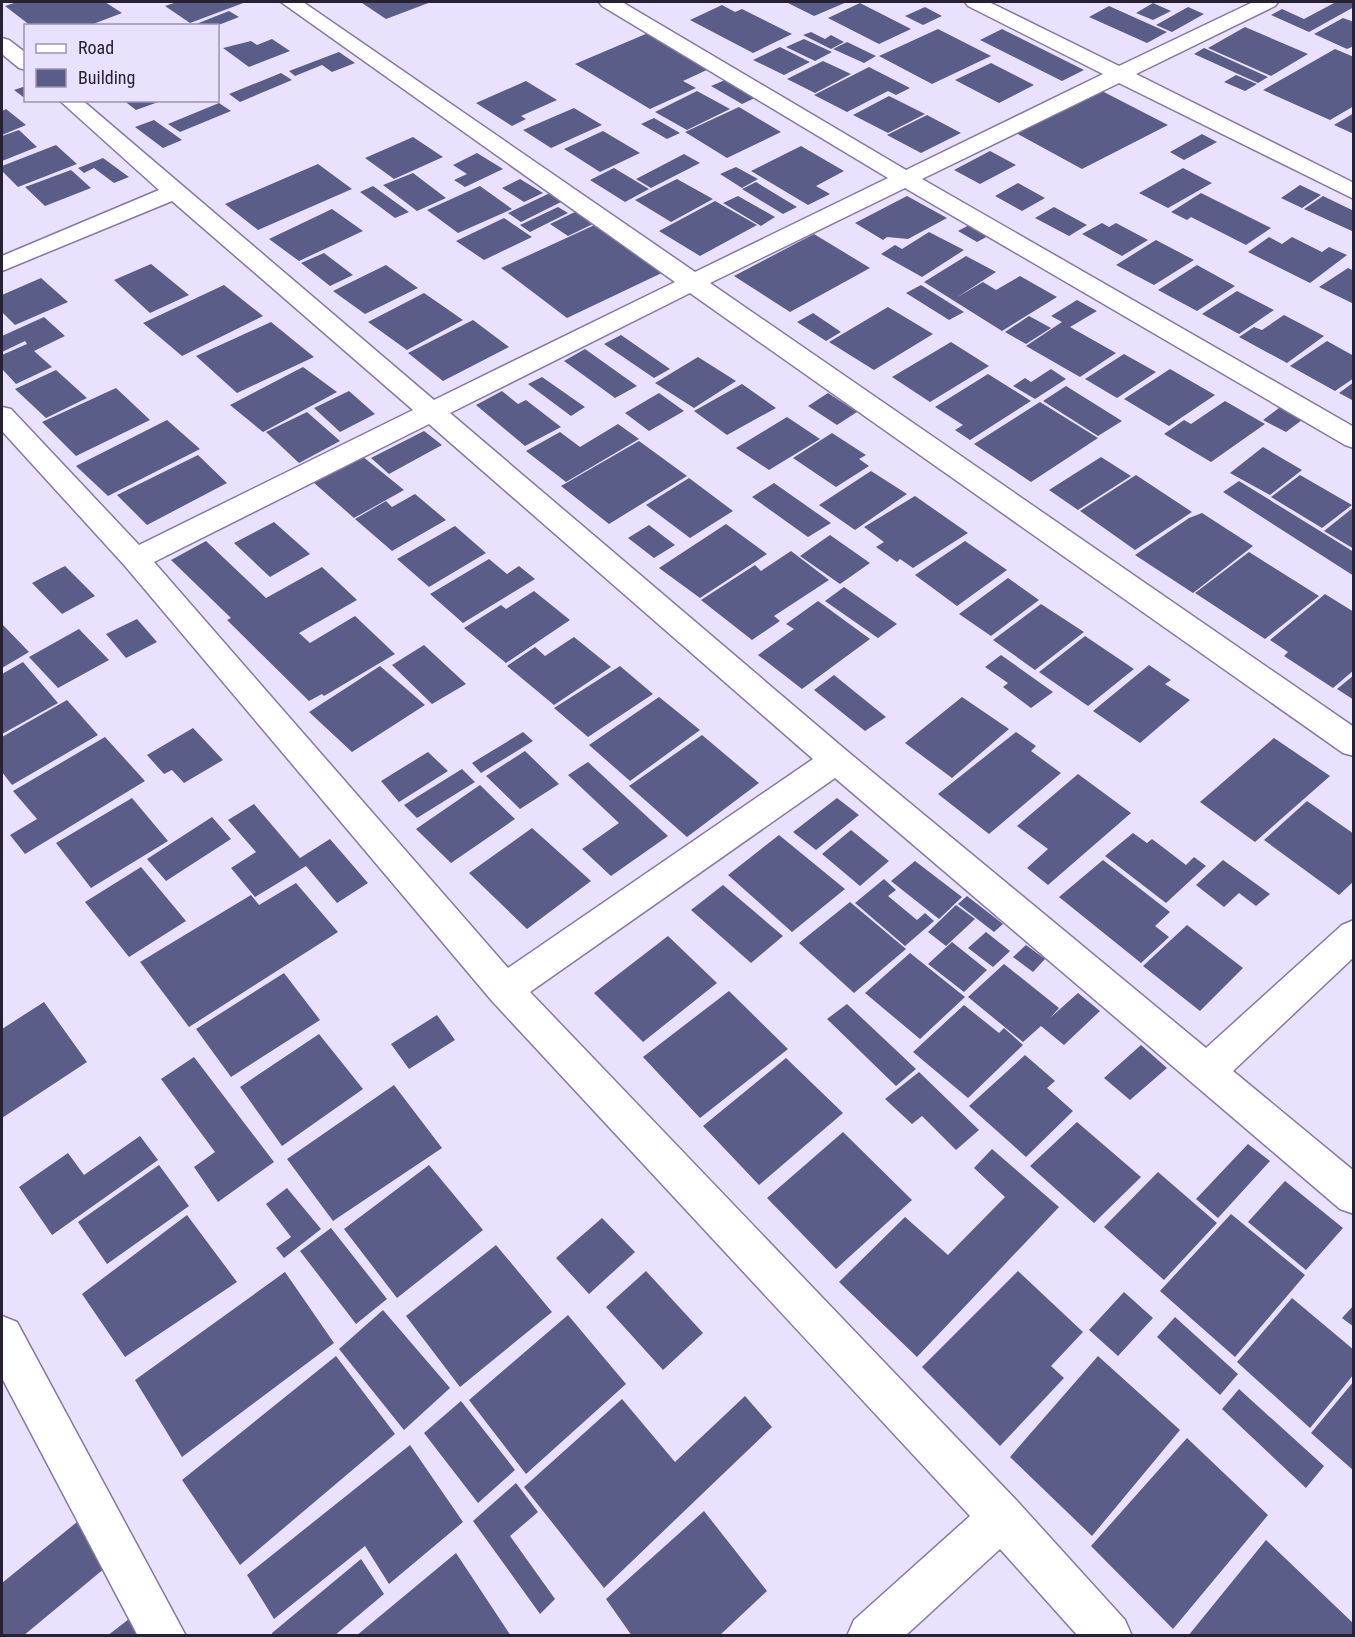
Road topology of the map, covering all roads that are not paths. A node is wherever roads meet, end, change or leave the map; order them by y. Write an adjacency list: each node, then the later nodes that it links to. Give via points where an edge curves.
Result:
1 (291, 2): 13 (street)
2 (609, 2): 9 (street)
3 (975, 2): 7 (street)
4 (1268, 2): 7 (street)
5 (2, 44): 6 (street)
6 (24, 62)
7 (1119, 75): 9 (street); 11 (street)
8 (71, 102): 10 (street)
9 (906, 179): 13 (street); 16 (street)
10 (176, 191): 12 (street); 14 (street)
11 (1353, 192)
12 (2, 264)
13 (693, 282): 14 (street); 18 (street)
14 (431, 412): 17 (street); 19 (street)
15 (2, 415): 17 (street)
16 (1353, 440)
17 (135, 559): 21 (street)
18 (1353, 744)
19 (837, 760): 21 (street); 22 (street)
20 (1353, 935): 22 (street)
21 (505, 990): 25 (street)
22 (1208, 1071): 23 (street)
23 (1353, 1196)
24 (2, 1337): 26 (street)
25 (1002, 1518): 27 (street); 28 (street)
26 (163, 1635)
27 (870, 1635)
28 (1109, 1635)

